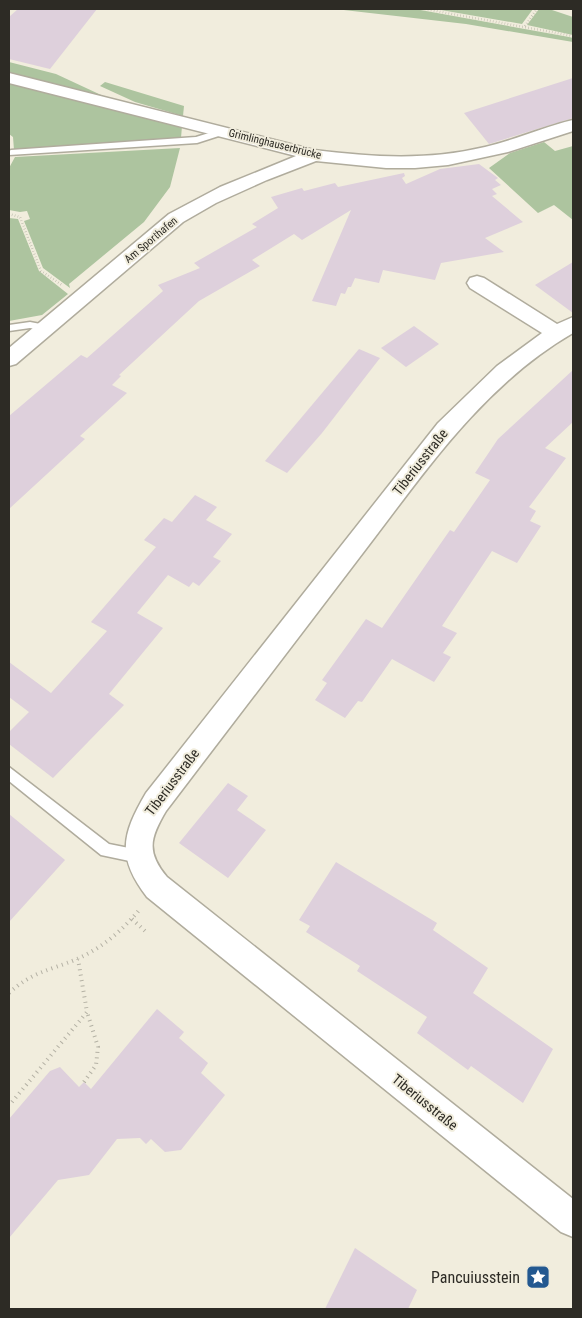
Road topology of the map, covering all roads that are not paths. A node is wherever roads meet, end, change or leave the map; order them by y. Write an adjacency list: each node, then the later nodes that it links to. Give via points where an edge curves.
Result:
1 (9, 78): 3 (street, Grimlinghauserbrücke)
2 (573, 125): 5 (street, Grimlinghauserbrücke, via 520,144 427,162 362,161)
3 (226, 131): 4 (lane, via 197,140); 5 (street, Grimlinghauserbrücke)
4 (12, 153)
5 (314, 155): 8 (street, Am Sporthafen, via 266,173 176,218)
6 (477, 283): 9 (street, Tiberiusstraße)
7 (9, 328): 8 (lane, via 30,325)
8 (47, 328): 10 (street, Am Sporthafen)
9 (565, 328): 12 (street, Tiberiusstraße, via 518,359 479,392 446,429 156,802 142,823)
10 (9, 359)
11 (9, 773): 12 (lane, via 106,850)
12 (139, 856): 13 (street, Tiberiusstraße, via 145,874 157,887)
13 (573, 1220)

